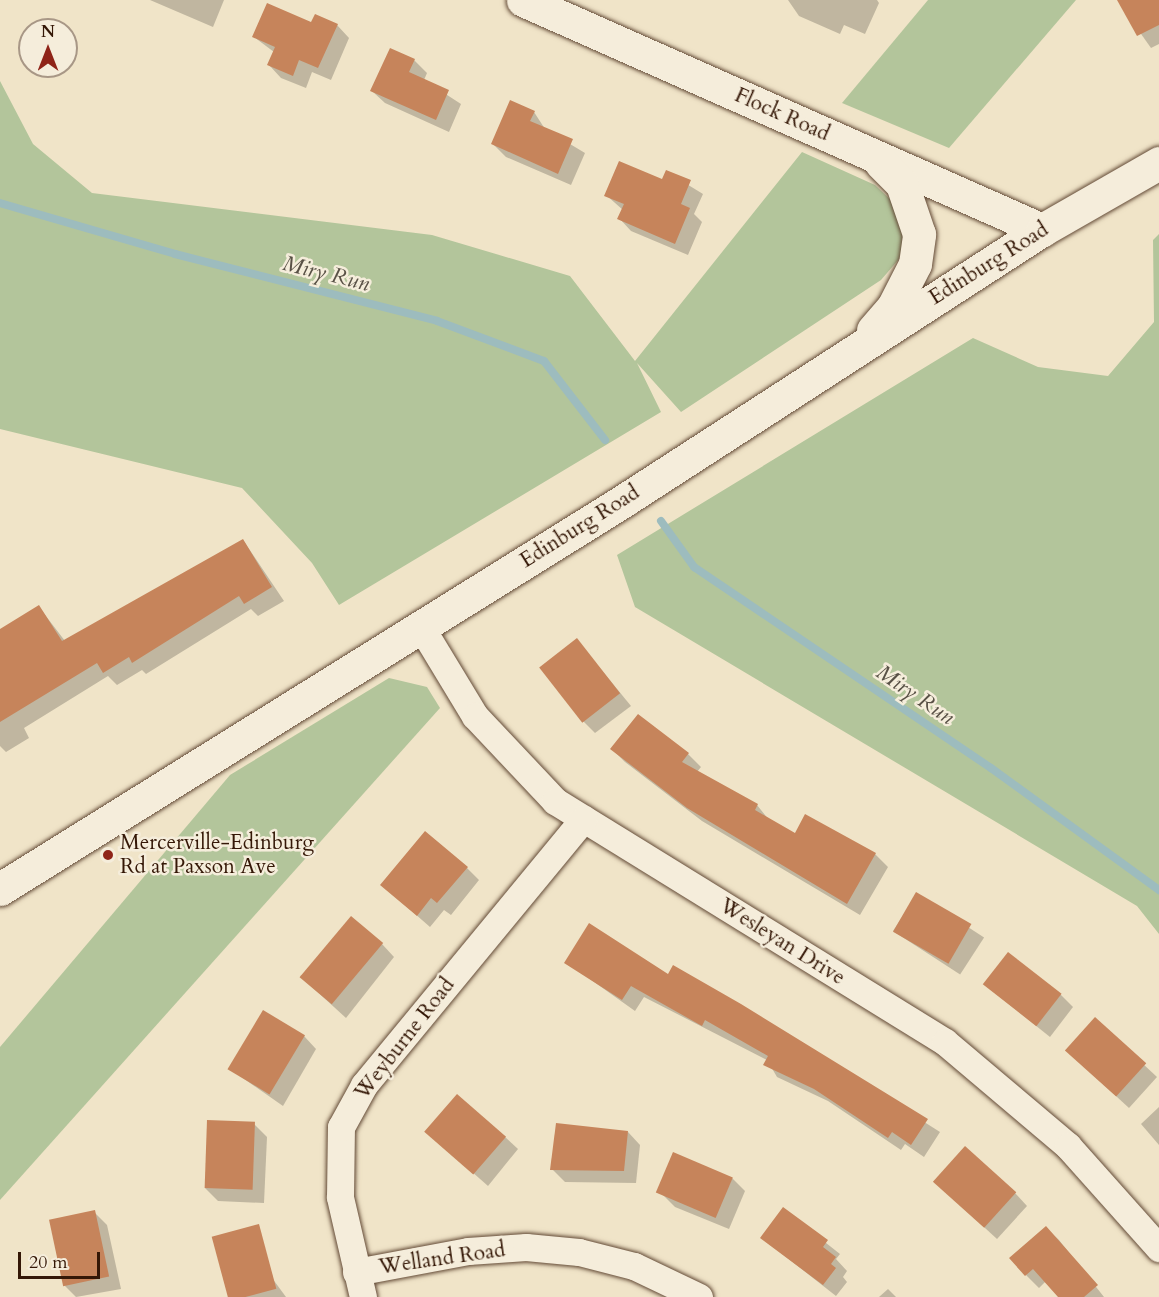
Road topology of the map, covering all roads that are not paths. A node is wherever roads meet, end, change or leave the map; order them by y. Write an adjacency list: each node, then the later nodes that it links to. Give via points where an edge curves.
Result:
1 (524, 0): 2 (main road, Flock Road)
2 (875, 157): 4 (main road, Flock Road); 5 (main road, via 902,184 918,234 915,264 893,307)
3 (1159, 163): 4 (main road, Edinburg Road)
4 (1042, 230): 5 (main road, Edinburg Road)
5 (856, 348): 6 (main road, Edinburg Road)
6 (421, 627): 7 (street, Wesleyan Drive, via 475,716 509,758); 8 (main road, Edinburg Road)
7 (583, 819): 9 (street, Wesleyan Drive, via 945,1042 1068,1146); 10 (street, Weyburne Road, via 364,1085 341,1127 340,1197)
8 (0, 889)
9 (1159, 1248)
10 (359, 1284): 11 (street, Welland Road, via 468,1251 526,1247 579,1252 634,1266)
11 (699, 1297)

